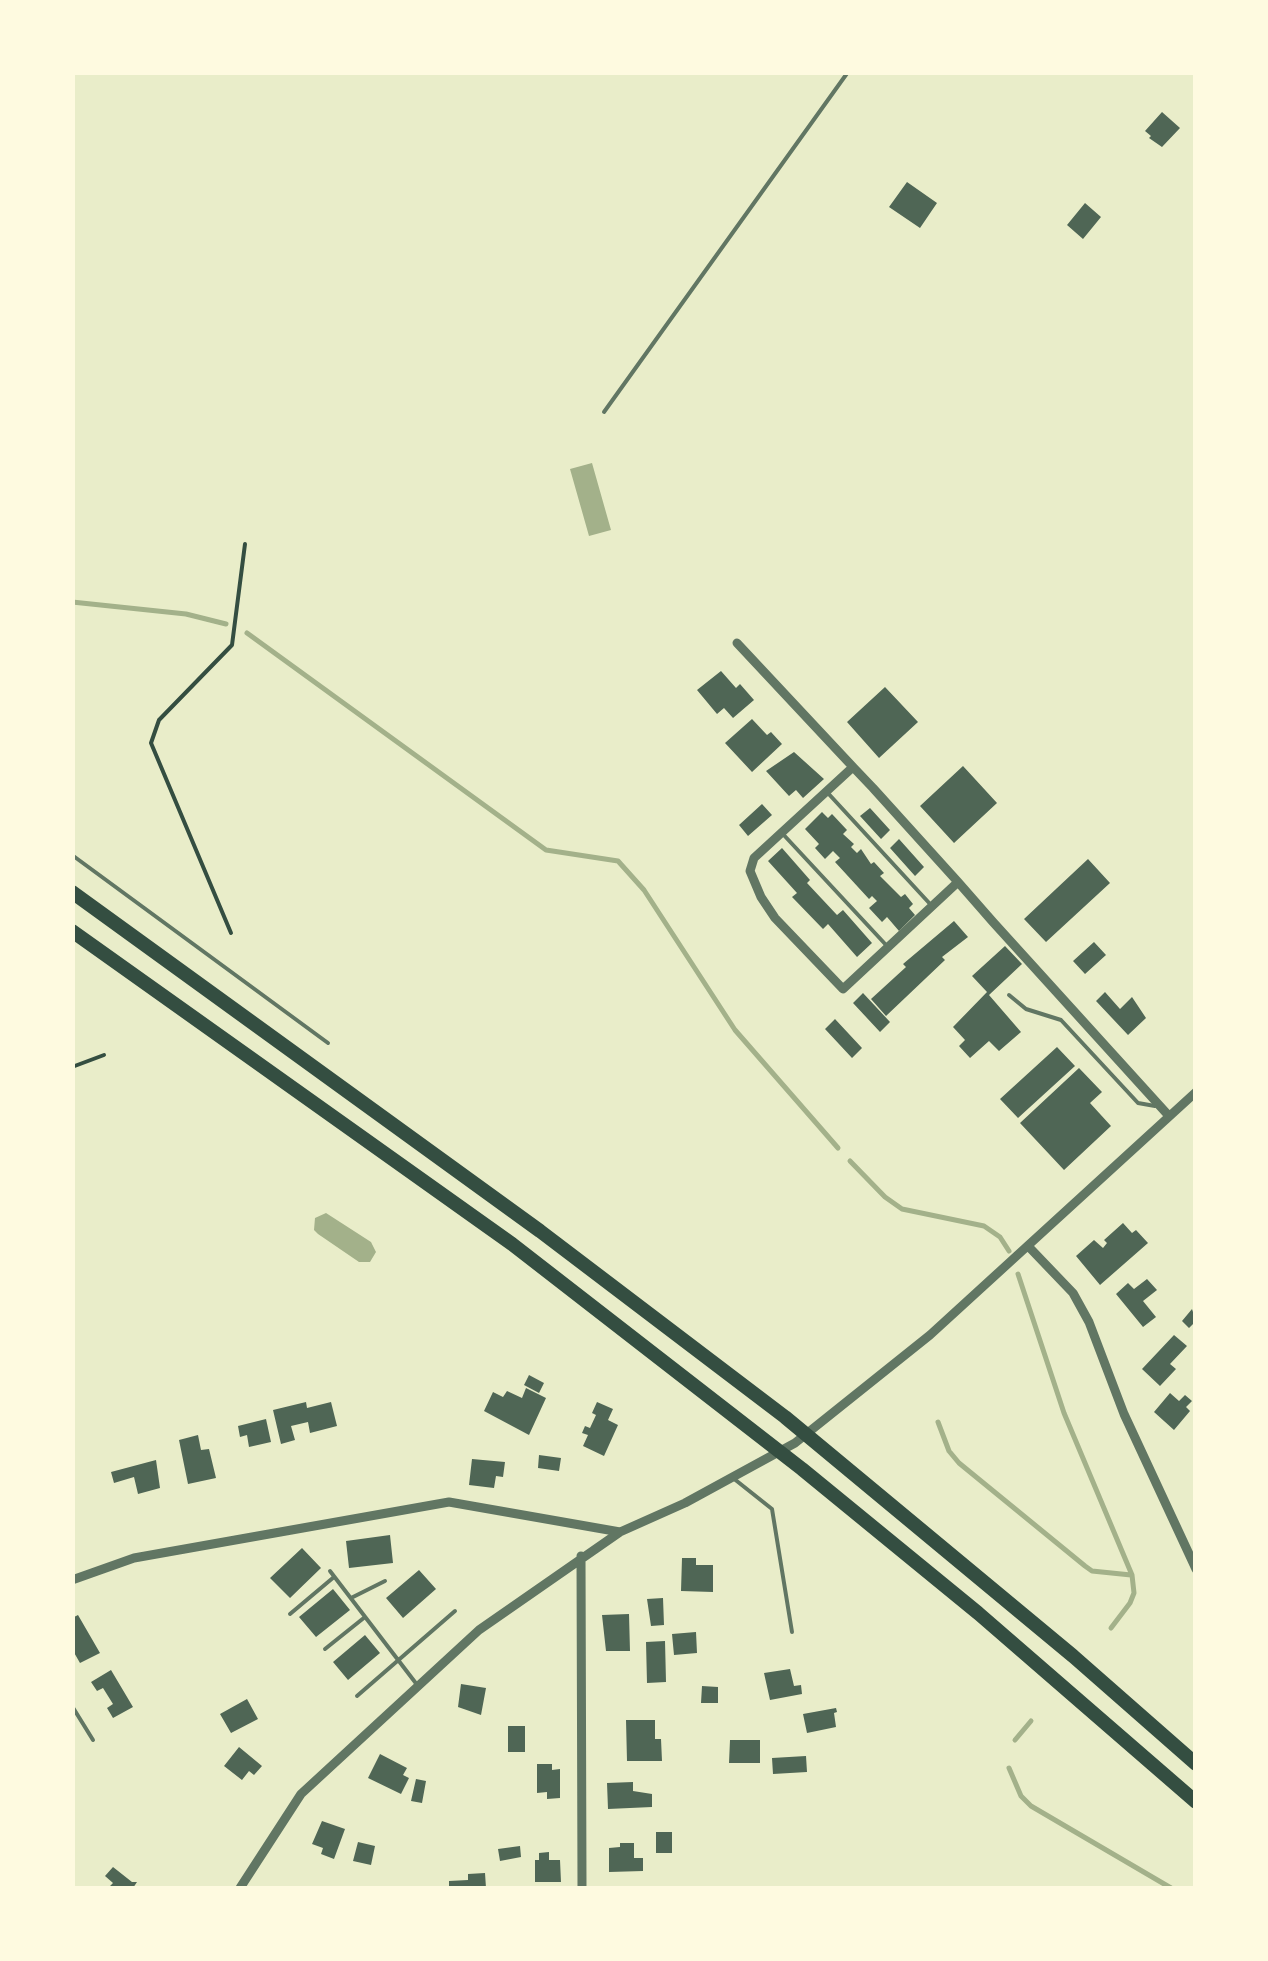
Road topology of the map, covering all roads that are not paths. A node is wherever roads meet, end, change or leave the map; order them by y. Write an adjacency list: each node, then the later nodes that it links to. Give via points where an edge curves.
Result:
1 (848, 72): 2 (lane)
2 (604, 412)
3 (736, 643): 4 (street)
4 (852, 767): 5 (street); 8 (street)
5 (826, 791): 6 (street); 10 (lane)
6 (782, 832): 12 (lane); 12 (street, via 754,858 750,871 784,927 843,989)
7 (72, 855): 14 (lane)
8 (958, 882): 10 (street); 16 (street)
9 (72, 892): 38 (main road, via 785,1417)
10 (932, 906): 12 (street)
11 (72, 931): 39 (main road, via 512,1244 802,1469)
12 (888, 947)
13 (1009, 995): 16 (lane, via 1026,1009 1061,1020 1138,1103)
14 (328, 1043)
15 (1196, 1092): 17 (street)
16 (1159, 1105): 17 (street)
17 (1169, 1116): 18 (street)
18 (1028, 1246): 19 (street, via 930,1336 795,1443); 22 (street, via 1084,1313)
19 (733, 1478): 20 (street); 31 (lane, via 772,1509)
20 (620, 1532): 21 (street); 25 (street, via 449,1502 134,1558)
21 (582, 1556): 34 (street, via 479,1630); 41 (street)
22 (1196, 1569)
23 (330, 1571): 24 (lane)
24 (334, 1577): 27 (lane); 29 (lane)
25 (72, 1580)
26 (385, 1581): 27 (lane)
27 (350, 1598): 30 (lane)
28 (455, 1611): 33 (lane)
29 (290, 1614)
30 (365, 1617): 32 (lane); 33 (lane)
31 (792, 1632)
32 (325, 1649)
33 (398, 1660): 34 (lane); 35 (lane)
34 (418, 1686): 40 (street, via 301,1794)
35 (357, 1696)
36 (72, 1706): 37 (lane)
37 (93, 1740)
38 (1196, 1764)
39 (1196, 1802)
40 (240, 1888)
41 (582, 1888)

